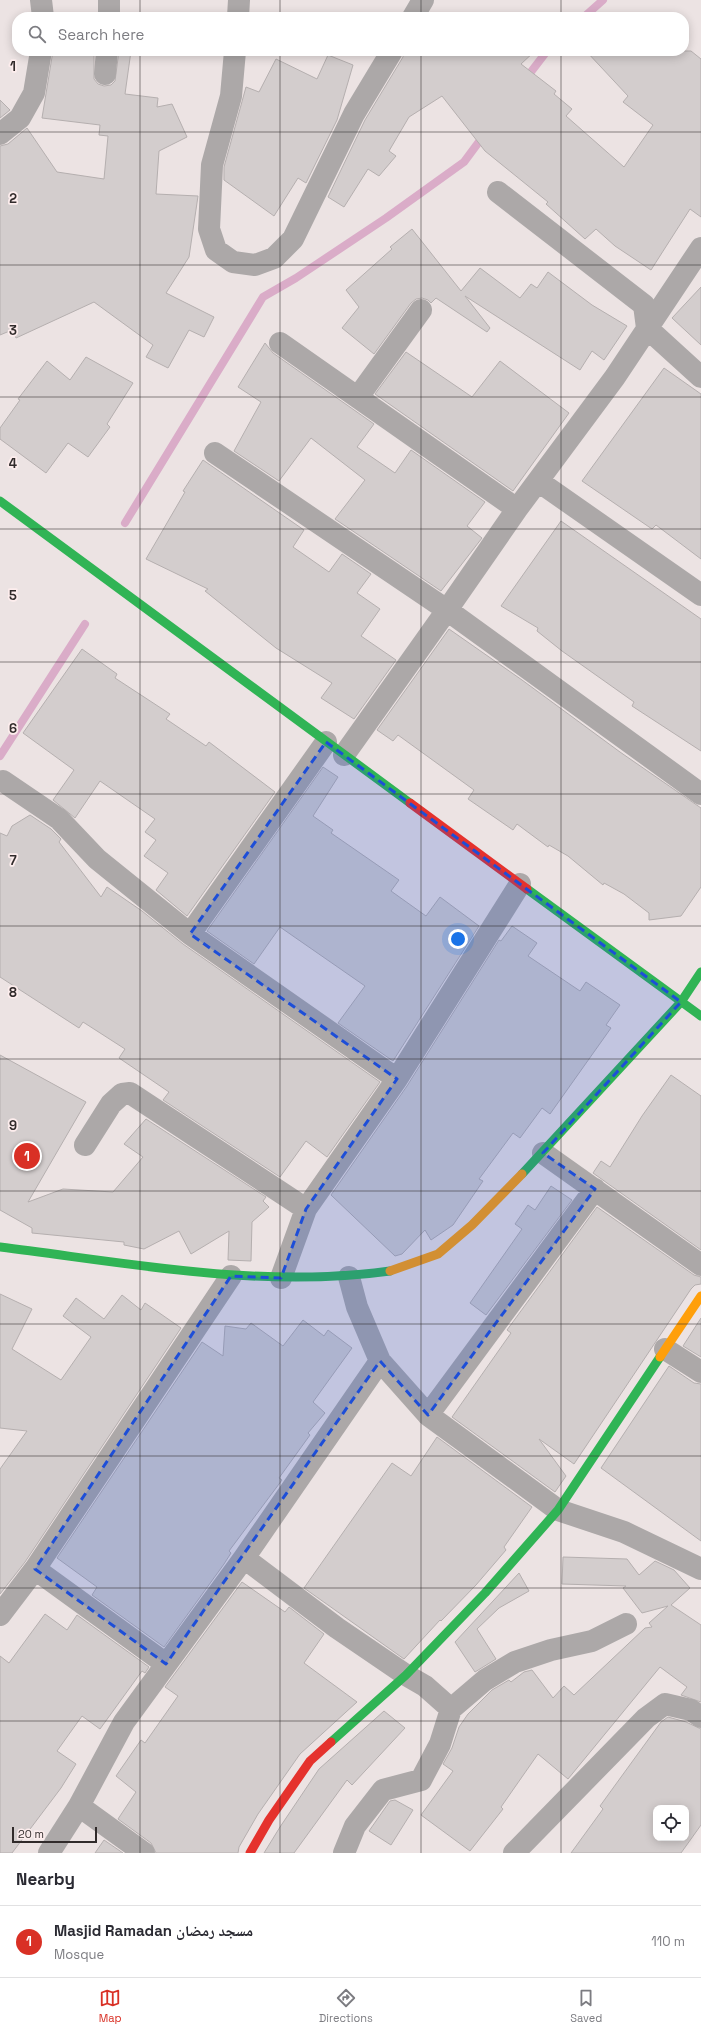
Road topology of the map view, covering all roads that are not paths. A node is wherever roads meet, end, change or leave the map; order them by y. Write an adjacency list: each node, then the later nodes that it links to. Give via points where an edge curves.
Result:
1 (41, 0): 4 (street)
2 (109, 0): 5 (street)
3 (239, 0): 6 (street)
4 (42, 12)
5 (110, 12)
6 (238, 12)
7 (40, 56): 12 (street, via 34,93 20,118)
8 (107, 56): 11 (street)
9 (235, 56): 10 (street, via 231,96 212,165 208,229 216,250 233,262 255,265 274,258 293,239 354,114)
10 (389, 56)
11 (105, 74)
12 (0, 134)
13 (498, 192): 16 (street, via 644,305)
14 (701, 248): 16 (street)
15 (421, 310): 19 (street)
16 (648, 328): 18 (street); 21 (street)
17 (280, 343): 19 (street)
18 (701, 377)
19 (358, 397): 23 (street)
20 (215, 453): 25 (street)
21 (538, 481): 23 (street); 24 (street)
22 (0, 501): 26 (street)
23 (517, 509): 25 (street)
24 (701, 595)
25 (447, 610): 26 (street); 28 (street)
26 (335, 748): 29 (street); 30 (street)
27 (3, 781): 30 (street, via 59,818 97,859)
28 (701, 794)
29 (520, 884): 32 (street); 34 (street)
30 (190, 934): 34 (street)
31 (701, 972): 32 (street)
32 (681, 1002): 33 (street); 36 (street)
33 (701, 1016)
34 (397, 1078): 38 (street)
35 (85, 1145): 38 (street, via 111,1104 122,1094 130,1093)
36 (543, 1153): 37 (street); 42 (street, via 472,1225 438,1254 392,1271)
37 (595, 1189): 40 (street); 48 (street)
38 (306, 1209): 43 (street)
39 (0, 1248): 41 (street)
40 (701, 1265)
41 (230, 1276): 43 (street); 51 (street)
42 (349, 1277): 43 (street); 46 (street, via 357,1307)
43 (281, 1278)
44 (701, 1296): 45 (street)
45 (665, 1349): 47 (street); 49 (street)
46 (380, 1361): 48 (street); 50 (street)
47 (701, 1372)
48 (428, 1415): 49 (street)
49 (558, 1510): 52 (street, via 624,1532); 56 (street, via 485,1593)
50 (244, 1558): 55 (street); 56 (street, via 337,1628)
51 (34, 1569): 53 (street); 55 (street)
52 (701, 1569)
53 (0, 1616)
54 (626, 1624): 57 (street, via 592,1641 551,1650 515,1662 485,1680)
55 (166, 1664): 59 (street, via 124,1722)
56 (406, 1675): 57 (street, via 425,1686); 62 (street, via 310,1761 268,1820)
57 (451, 1709): 63 (street, via 440,1744 421,1780 383,1790 355,1826)
58 (701, 1717): 64 (street, via 691,1710 665,1704 635,1729)
59 (79, 1806): 60 (street); 61 (street)
60 (50, 1853)
61 (144, 1853)
62 (250, 1853)
63 (344, 1853)
64 (514, 1853)

